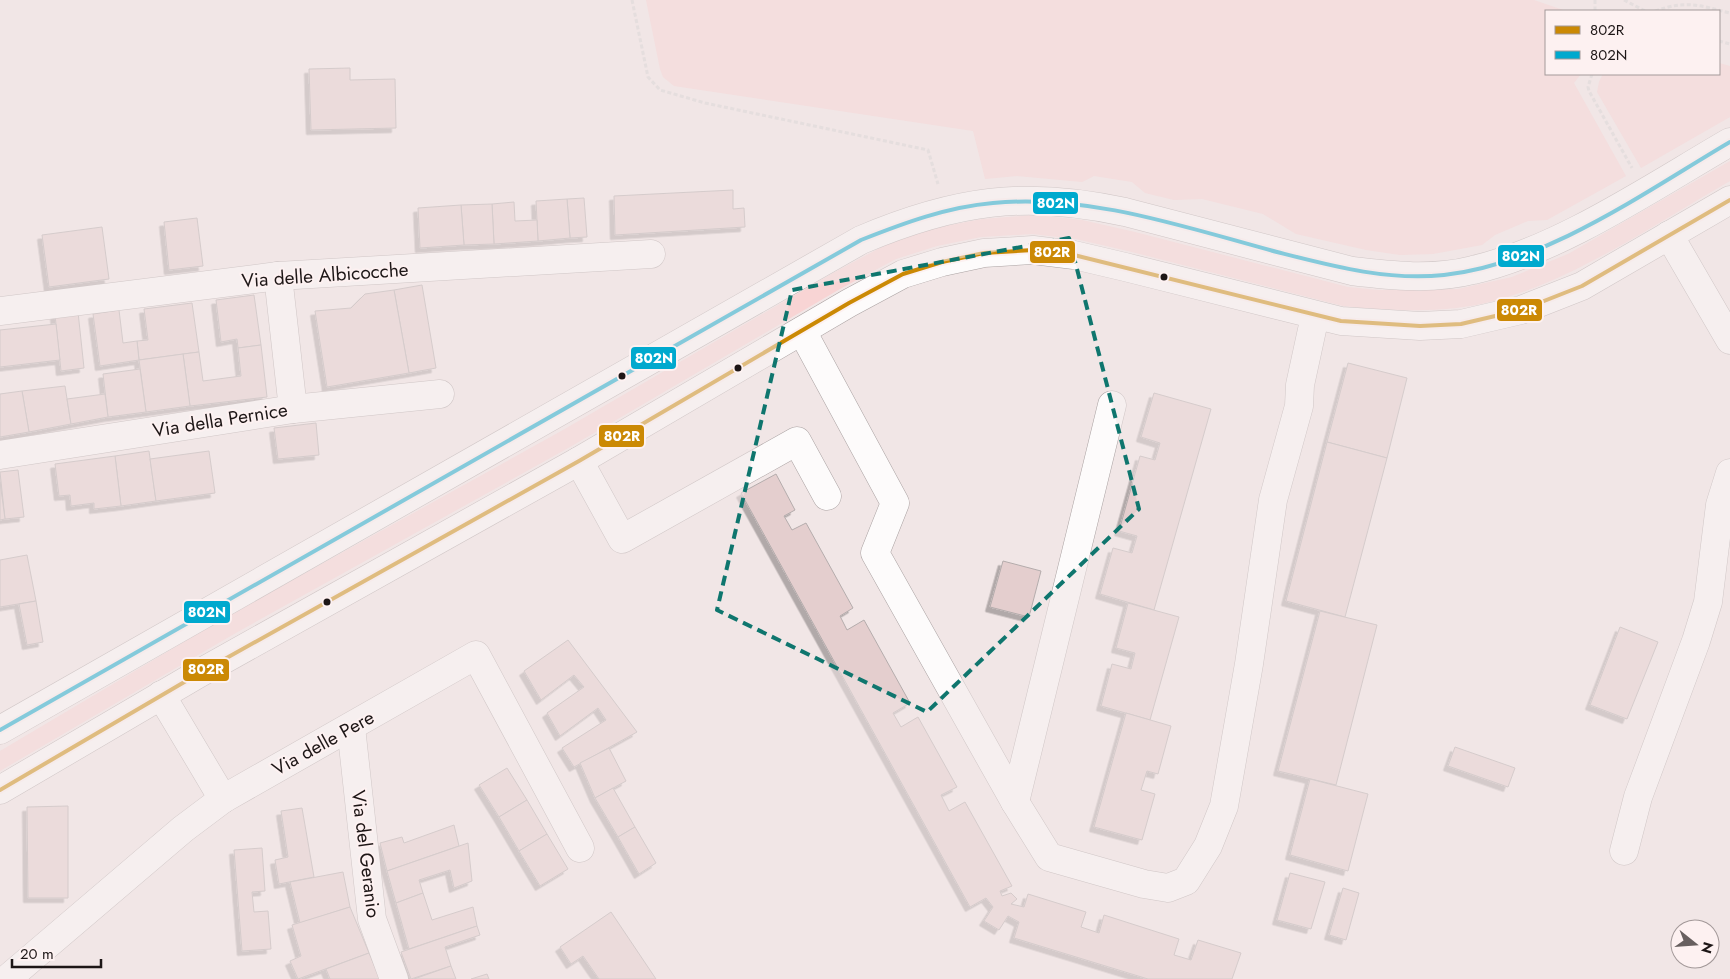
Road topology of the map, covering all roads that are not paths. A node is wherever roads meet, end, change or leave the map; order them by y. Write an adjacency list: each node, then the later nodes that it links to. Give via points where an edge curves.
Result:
1 (1730, 142): 19 (main road, via 1568,234 1508,260 1472,271 1435,276 1390,276 1352,271 1090,205 1051,200 1016,200 945,210 896,225 861,240)
2 (1730, 200): 3 (main road)
3 (1669, 236): 7 (main road, via 1582,286 1487,319 1461,324 1411,326 1374,325); 9 (main road)
4 (652, 254): 5 (main road, Via delle Albicocche)
5 (278, 276): 6 (main road, Via delle Albicocche); 12 (main road)
6 (0, 311)
7 (1315, 316): 8 (main road, via 1074,255 1033,250 984,253 904,274); 22 (main road, via 1300,385 1299,406 1274,500 1250,664 1224,806 1208,846 1186,881 1168,888 1144,884 1049,857)
8 (802, 331): 14 (main road); 22 (main road, via 895,503 875,553)
9 (1730, 340)
10 (440, 394): 12 (main road, Via della Pernice)
11 (1112, 405): 22 (main road)
12 (293, 409): 13 (main road, Via della Pernice)
13 (0, 455)
14 (579, 461): 16 (main road, via 622,539 797,441); 17 (main road)
15 (1730, 473): 24 (main road, via 1720,505 1708,602 1638,797)
16 (827, 496)
17 (161, 695): 20 (main road); 21 (main road)
18 (352, 727): 21 (main road, Via delle Pere); 23 (main road, Via delle Pere, via 476,655); 26 (main road, Via del Geranio, via 372,919)
19 (0, 730)
20 (0, 790)
21 (223, 799): 25 (main road, Via delle Pere, via 183,829)
22 (1015, 802)
23 (580, 848)
24 (1624, 850)
25 (7, 979)
26 (394, 979)

